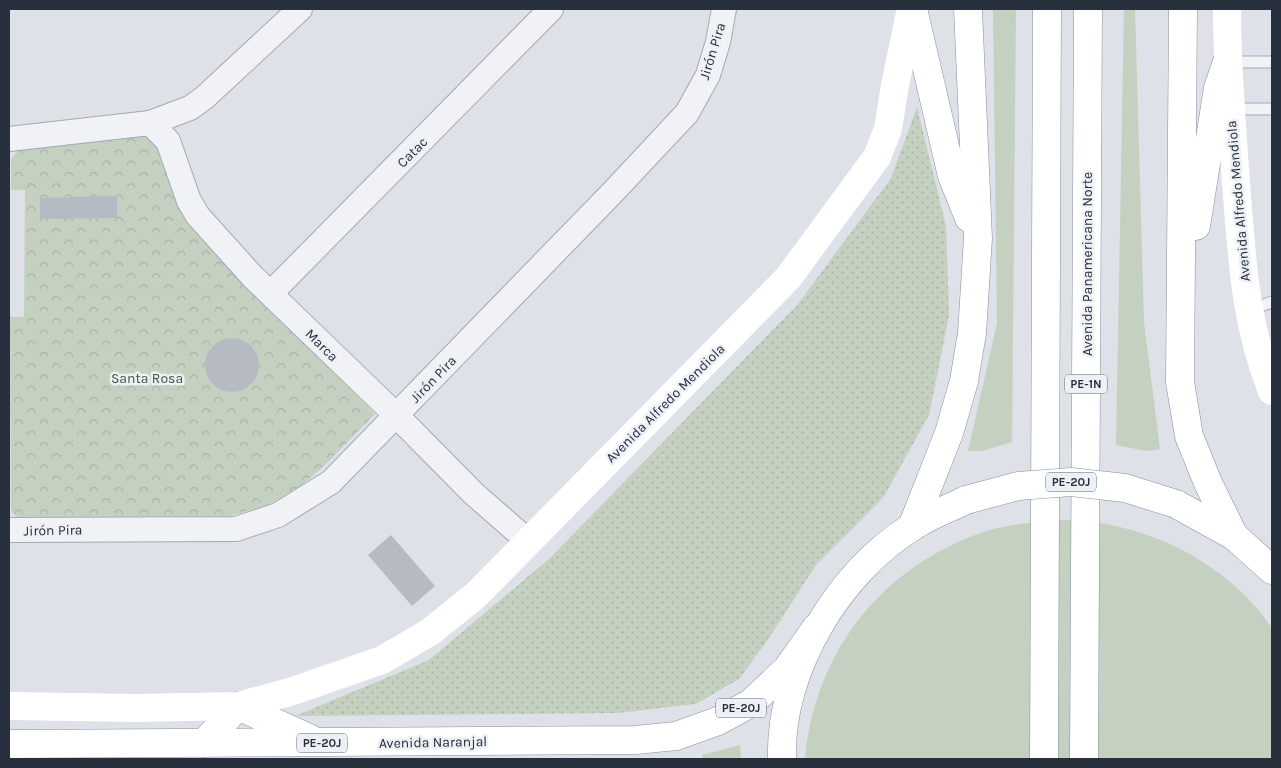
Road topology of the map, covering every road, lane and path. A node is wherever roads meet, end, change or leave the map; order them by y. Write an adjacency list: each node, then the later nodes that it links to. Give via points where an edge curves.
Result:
1 (300, 9): 14 (street, via 204,98 190,108)
2 (551, 9): 18 (street, Catac)
3 (724, 9): 21 (street, Jirón Pira, via 708,75 687,113)
4 (912, 9): 16 (main road, via 952,176); 25 (main road, Avenida Alfredo Mendiola, via 888,129 877,157 788,278)
5 (968, 9): 16 (main road)
6 (1047, 9): 34 (main road, PE-1N)
7 (1088, 9): 35 (main road, Avenida Panamericana Norte / PE-1N)
8 (1184, 9): 17 (main road)
9 (1227, 9): 10 (main road, Avenida Alfredo Mendiola)
10 (1227, 62): 11 (lane); 12 (main road, Avenida Alfredo Mendiola); 17 (main road, via 1218,88 1198,216)
11 (1272, 62)
12 (1231, 109): 13 (lane); 19 (main road, Avenida Alfredo Mendiola)
13 (1272, 109)
14 (150, 123): 15 (street); 18 (street, Marca, via 168,141 198,216)
15 (9, 139)
16 (978, 238): 22 (main road, via 972,333 964,381 949,433)
17 (1182, 283): 24 (main road, via 1180,382 1189,436)
18 (271, 293): 21 (street, Marca)
19 (1260, 306): 20 (main road, Avenida Alfredo Mendiola, via 1256,344)
20 (1272, 390)
21 (397, 416): 23 (street, Jirón Pira, via 331,482 278,515 236,528); 25 (street, Marca, via 473,493)
22 (912, 527): 24 (main road, PE-20J, bridge, via 966,500 1018,486 1071,482 1125,488 1176,504); 27 (main road, PE-20J, via 874,555 842,590)
23 (9, 530)
24 (1234, 536): 26 (main road, PE-20J)
25 (529, 542): 29 (main road, Avenida Alfredo Mendiola, via 476,595 430,632 382,660)
26 (1272, 570)
27 (816, 628): 31 (main road, Avenida Naranjal / PE-20J, via 787,669 751,703 718,721 676,736 636,740); 33 (main road, PE-20J, via 792,685)
28 (9, 706): 29 (main road)
29 (238, 706): 30 (main road); 31 (main road)
30 (204, 743): 31 (main road, Avenida Naranjal / PE-20J); 32 (main road, Avenida Naranjal / PE-20J)
31 (318, 743)
32 (9, 744)
33 (782, 759)
34 (1044, 759)
35 (1084, 759)

